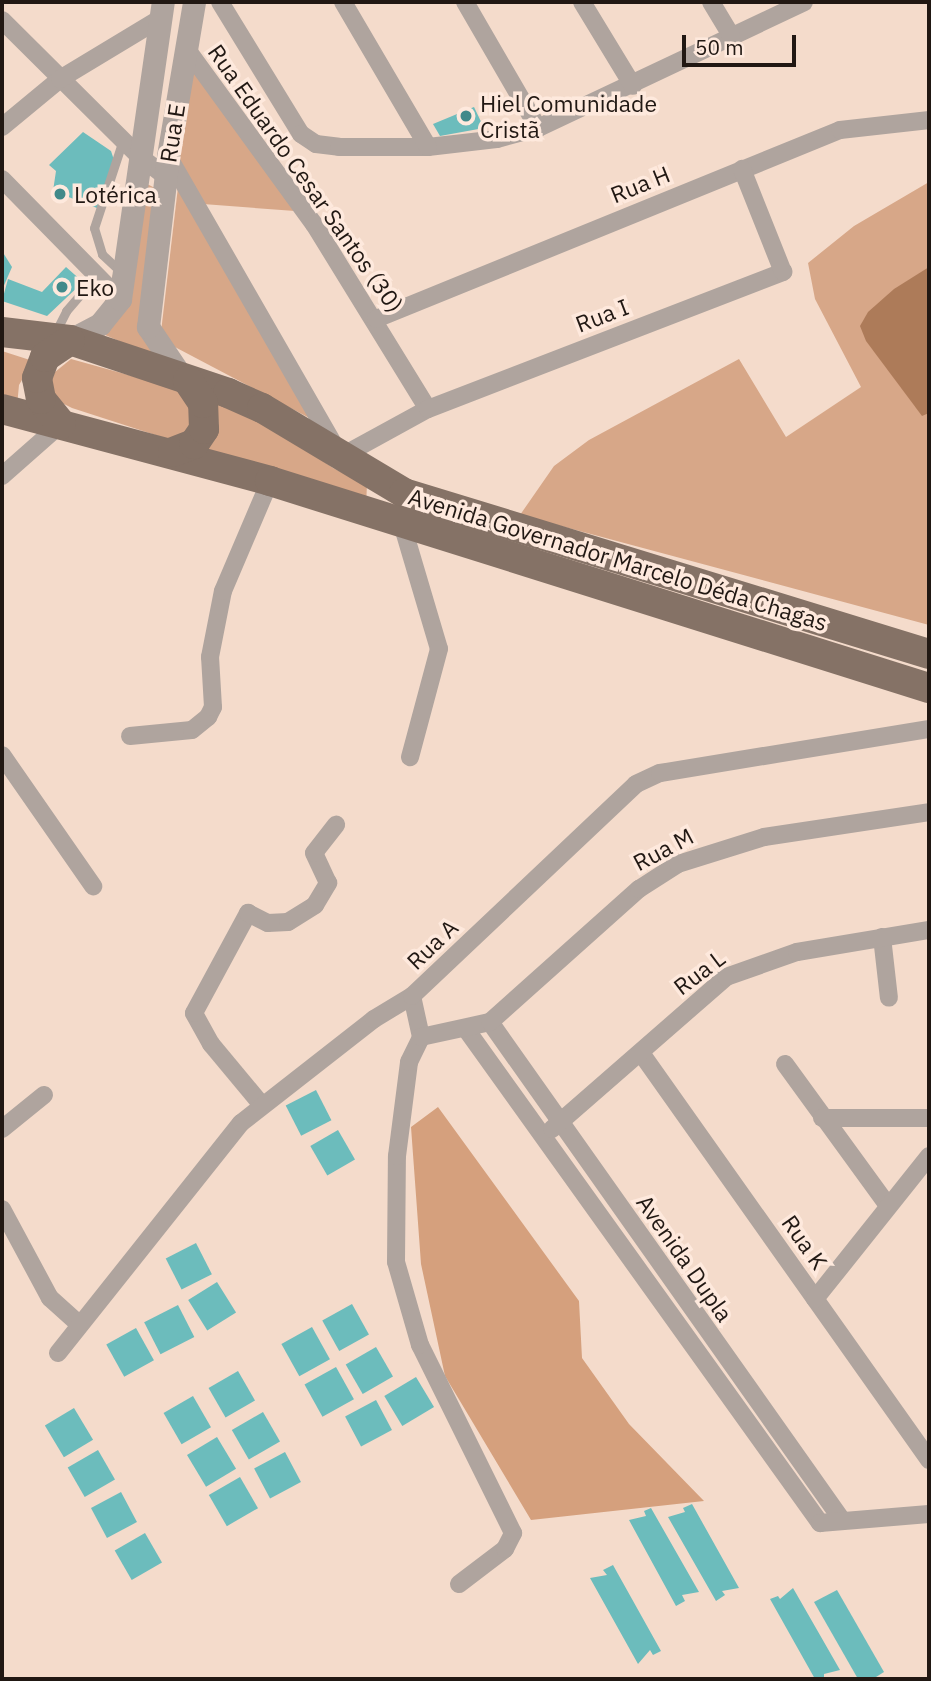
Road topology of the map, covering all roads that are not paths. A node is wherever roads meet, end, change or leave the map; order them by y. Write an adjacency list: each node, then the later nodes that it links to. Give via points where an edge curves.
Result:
1 (194, 2): 11 (street, Rua E)
2 (220, 2): 17 (street, via 301,134 316,144 339,147)
3 (343, 2): 17 (street)
4 (465, 2): 16 (street)
5 (583, 2): 13 (street)
6 (711, 2): 10 (street)
7 (804, 2): 10 (street)
8 (162, 10): 12 (street); 18 (street, Rua E)
9 (2, 20): 12 (street)
10 (731, 35): 13 (street)
11 (186, 48): 19 (street, Rua E); 25 (street, Rua Eduardo Cesar Santos (30), via 314,224)
12 (60, 79): 15 (street); 18 (street)
13 (633, 86): 16 (street)
14 (929, 120): 20 (street, Rua H, via 840,130)
15 (2, 127)
16 (538, 128): 17 (street, via 497,139)
17 (428, 147)
18 (130, 148): 19 (street); 22 (street, Rua E); 22 (lane, via 94,228 102,254)
19 (166, 166): 28 (street, Rua E, via 148,327); 33 (street)
20 (742, 169): 25 (street, Rua H); 30 (street, Rua I, via 783,272)
21 (2, 179): 23 (street)
22 (123, 274): 24 (street, Rua E)
23 (97, 275): 24 (street); 27 (lane, via 66,311)
24 (120, 299): 27 (street, via 100,324)
25 (376, 319): 30 (street, Rua Eduardo Cesar Santos (30))
26 (2, 332): 27 (main road, Avenida Governador Marcelo Déda Chagas)
27 (61, 339): 28 (main road, Avenida Governador Marcelo Déda Chagas); 31 (main road, via 45,357 37,378 41,399)
28 (186, 380): 32 (main road, via 203,403 204,429 194,443); 33 (main road, Avenida Governador Marcelo Déda Chagas, via 262,408)
29 (2, 408): 31 (main road, Avenida Governador Marcelo Déda Chagas)
30 (428, 409): 33 (street, Rua I)
31 (61, 424): 32 (main road, Avenida Governador Marcelo Déda Chagas); 34 (street)
32 (173, 452): 35 (main road, Avenida Governador Marcelo Déda Chagas)
33 (341, 455): 37 (main road, Avenida Governador Marcelo Déda Chagas, via 394,489 498,525)
34 (2, 476)
35 (270, 481): 36 (main road, Avenida Governador Marcelo Déda Chagas); 40 (street, via 221,596 210,663 213,707 208,718 192,730)
36 (402, 524): 38 (main road, Avenida Governador Marcelo Déda Chagas); 42 (street, via 439,649)
37 (929, 654)
38 (929, 688)
39 (929, 729): 48 (street, Rua A, via 643,779)
40 (130, 736)
41 (2, 755): 45 (street)
42 (410, 757)
43 (929, 812): 50 (street, Rua M, via 772,835 678,864 639,889)
44 (336, 825): 56 (street, via 313,853 328,883 315,905 288,922 268,922 248,913 194,1013 211,1044)
45 (93, 887)
46 (929, 930): 47 (street, Rua L)
47 (882, 937): 49 (street); 53 (street, Rua L, via 748,966 711,989)
48 (412, 996): 52 (street); 56 (street, Rua A)
49 (888, 998)
50 (490, 1022): 51 (street, Rua M); 59 (street, Avenida Dupla)
51 (466, 1029): 52 (street, Rua M); 61 (street, Avenida Dupla)
52 (421, 1037): 71 (street, via 409,1062 397,1156 396,1262 433,1375 513,1533 505,1549)
53 (642, 1053): 59 (street, Rua L); 65 (street, Rua K)
54 (785, 1065): 57 (street)
55 (44, 1095): 60 (street)
56 (261, 1104): 66 (street, Rua A, via 201,1168)
57 (822, 1118): 58 (street); 63 (street)
58 (929, 1118)
59 (559, 1122): 61 (street, Rua L); 70 (street, Avenida Dupla)
60 (2, 1129)
61 (541, 1140): 70 (street, Avenida Dupla, via 820,1523)
62 (929, 1156): 63 (street)
63 (888, 1206): 65 (street)
64 (2, 1209): 66 (street, via 50,1298)
65 (815, 1299): 68 (street, Rua K)
66 (80, 1325): 67 (street, Rua A)
67 (58, 1353)
68 (929, 1460)
69 (929, 1514): 70 (street)
70 (842, 1520)
71 (459, 1584)

